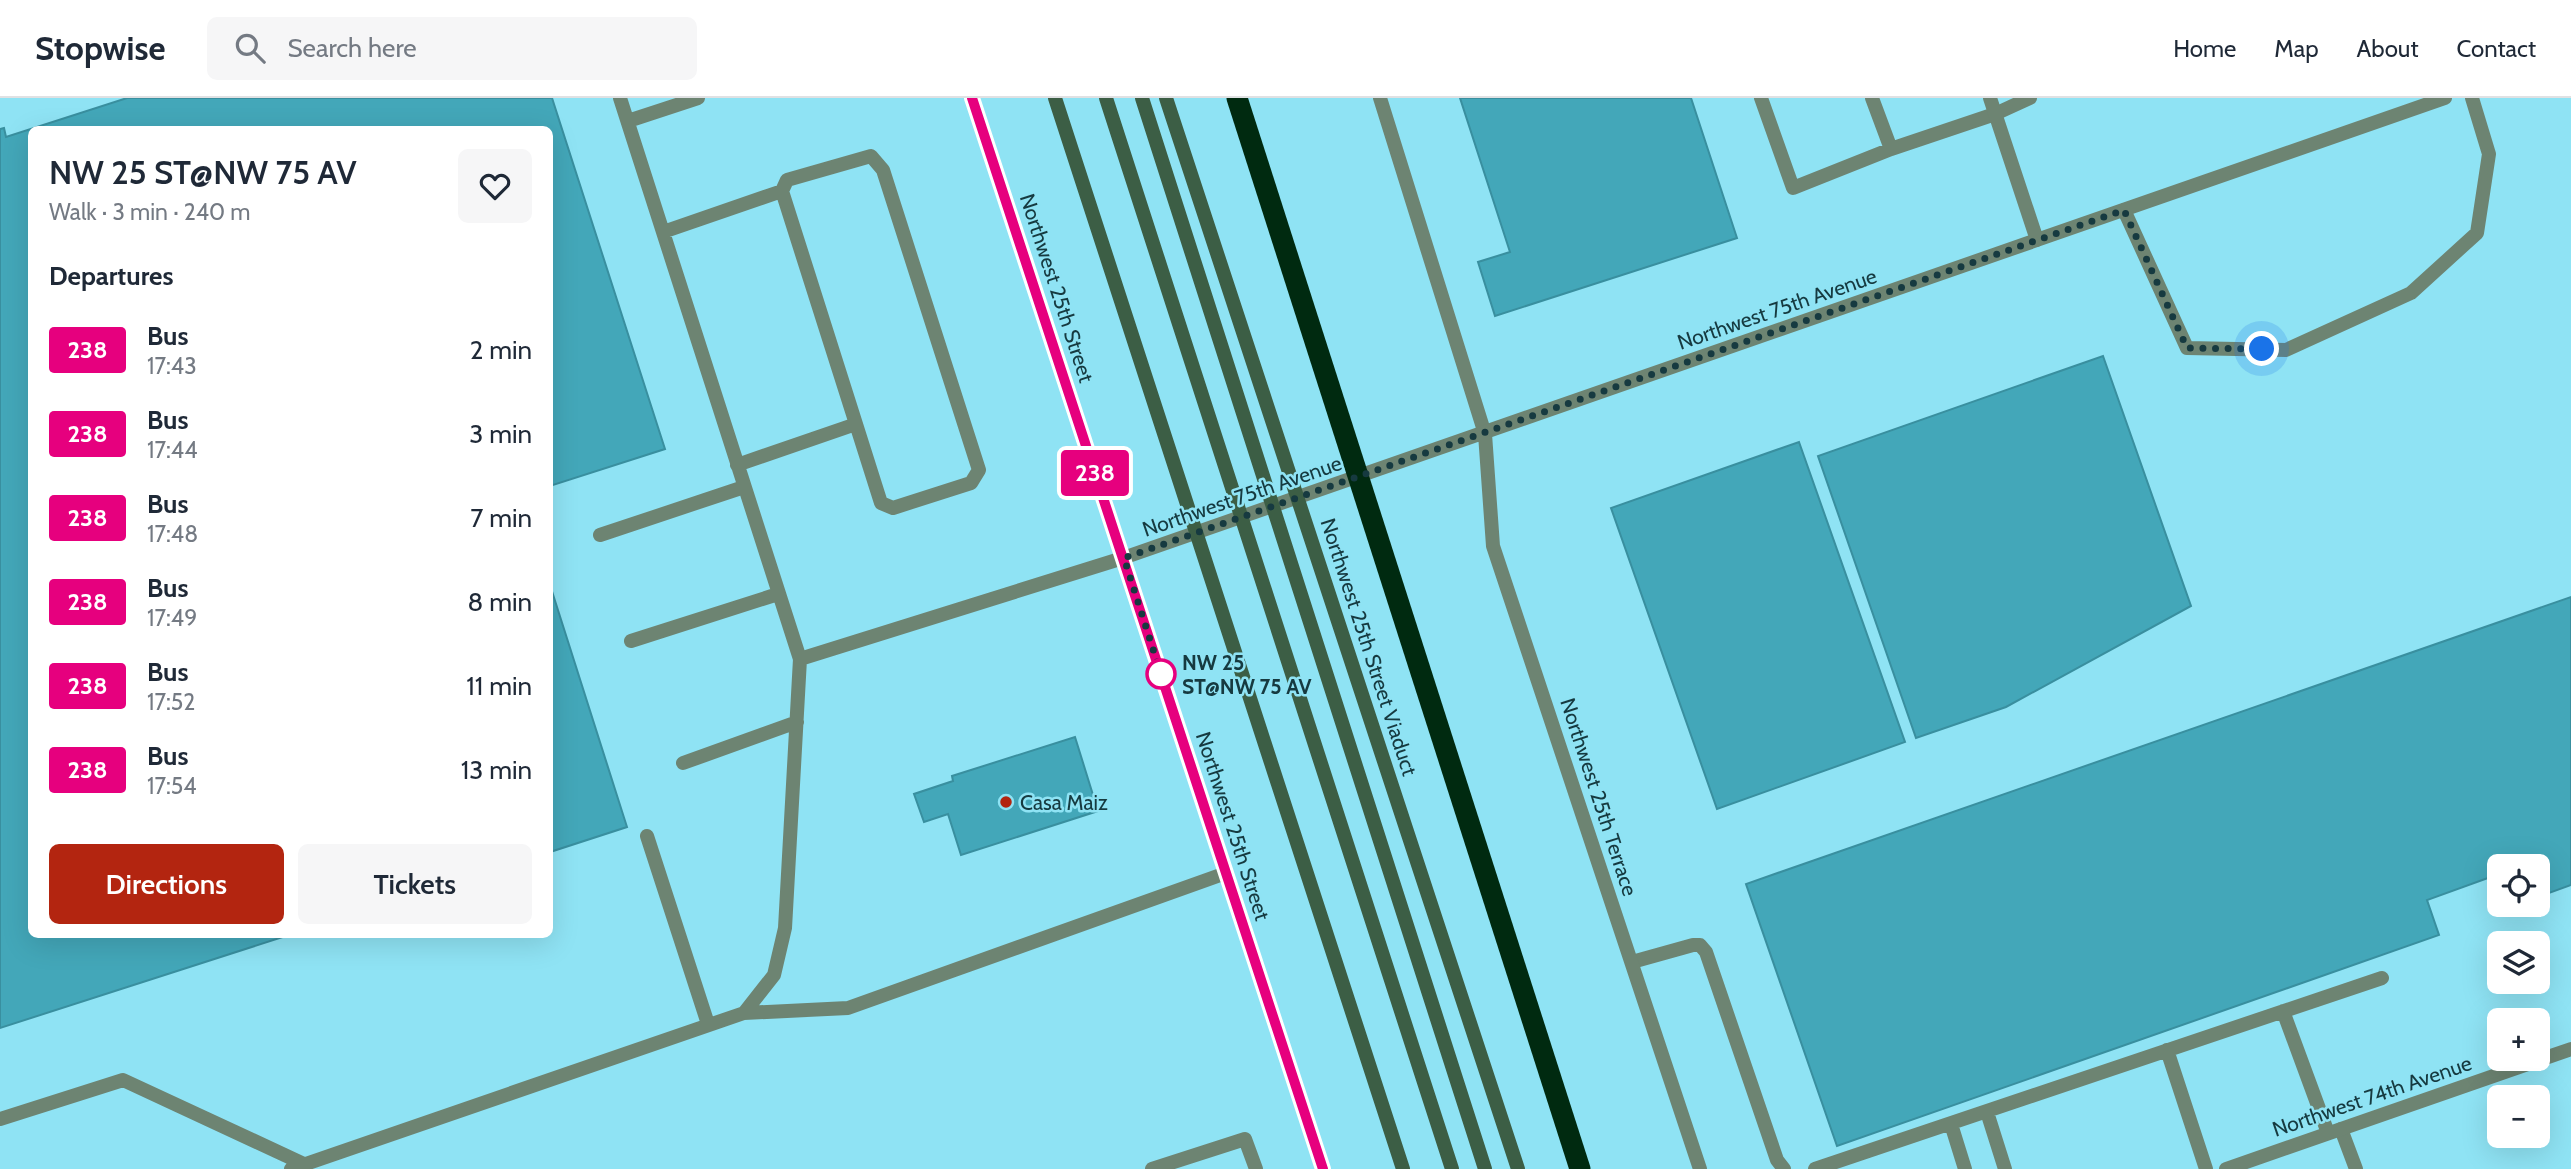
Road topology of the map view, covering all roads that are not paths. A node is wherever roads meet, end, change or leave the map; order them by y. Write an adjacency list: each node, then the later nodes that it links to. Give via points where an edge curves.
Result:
1 (620, 98): 17 (street)
2 (698, 98): 17 (street)
3 (972, 98): 29 (main road, Northwest 25th Street)
4 (1055, 98): 52 (main road)
5 (1106, 98): 53 (main road)
6 (1142, 98): 27 (main road)
7 (1166, 98): 55 (main road, Northwest 25th Street Viaduct)
8 (1237, 98): 56 (highway)
9 (1380, 98): 24 (street, Northwest 25th Terrace)
10 (1761, 98): 18 (street, via 1793,188)
11 (1872, 98): 18 (street)
12 (1990, 98): 16 (street)
13 (2030, 98): 16 (street)
14 (2445, 98): 20 (street, Northwest 75th Avenue)
15 (2472, 98): 20 (street, via 2488,154 2477,233 2411,293 2286,350 2187,348)
16 (1995, 114): 18 (street); 22 (street)
17 (628, 121): 21 (street)
18 (1891, 149)
19 (782, 191): 21 (street); 23 (street); 23 (street, via 787,180 871,156 883,170 979,470 971,483 893,508 881,503)
20 (2124, 210): 22 (street, Northwest 75th Avenue)
21 (663, 232): 25 (street)
22 (2037, 240): 24 (street, Northwest 75th Avenue)
23 (856, 424): 25 (street)
24 (1485, 434): 27 (street, Northwest 75th Avenue); 37 (street, Northwest 25th Terrace, via 1493,547)
25 (737, 465): 26 (street)
26 (744, 487): 28 (street); 30 (street)
27 (1274, 508): 29 (street, Northwest 75th Avenue); 54 (main road)
28 (600, 534)
29 (1124, 558): 32 (street, Northwest 75th Avenue); 36 (main road, Northwest 25th Street)
30 (778, 594): 31 (street); 32 (street)
31 (631, 641)
32 (800, 659): 33 (street)
33 (797, 722): 34 (street); 40 (street, via 785,928 774,975)
34 (683, 762)
35 (648, 836): 41 (street)
36 (1226, 873): 40 (street, via 848,1008); 51 (main road, Northwest 25th Street)
37 (1632, 962): 57 (street, Northwest 25th Terrace); 58 (street, via 1693,944 1706,951 1777,1160)
38 (2382, 978): 39 (street)
39 (2283, 1011): 43 (street); 47 (street)
40 (744, 1013): 41 (street)
41 (708, 1024): 48 (street)
42 (2571, 1049): 47 (street, Northwest 74th Avenue)
43 (2167, 1050): 44 (street); 62 (street)
44 (1987, 1112): 46 (street); 61 (street)
45 (0, 1119): 48 (street, via 123,1080)
46 (1951, 1124): 59 (street); 60 (street)
47 (2335, 1131): 63 (street, Northwest 74th Avenue); 64 (street)
48 (297, 1167)
49 (1152, 1169): 50 (street, via 1245,1139)
50 (1256, 1169)
51 (1323, 1169)
52 (1403, 1169)
53 (1452, 1169)
54 (1486, 1169)
55 (1518, 1169)
56 (1580, 1169)
57 (1700, 1169)
58 (1784, 1169)
59 (1815, 1169)
60 (1965, 1169)
61 (2005, 1169)
62 (2206, 1169)
63 (2226, 1169)
64 (2356, 1169)

